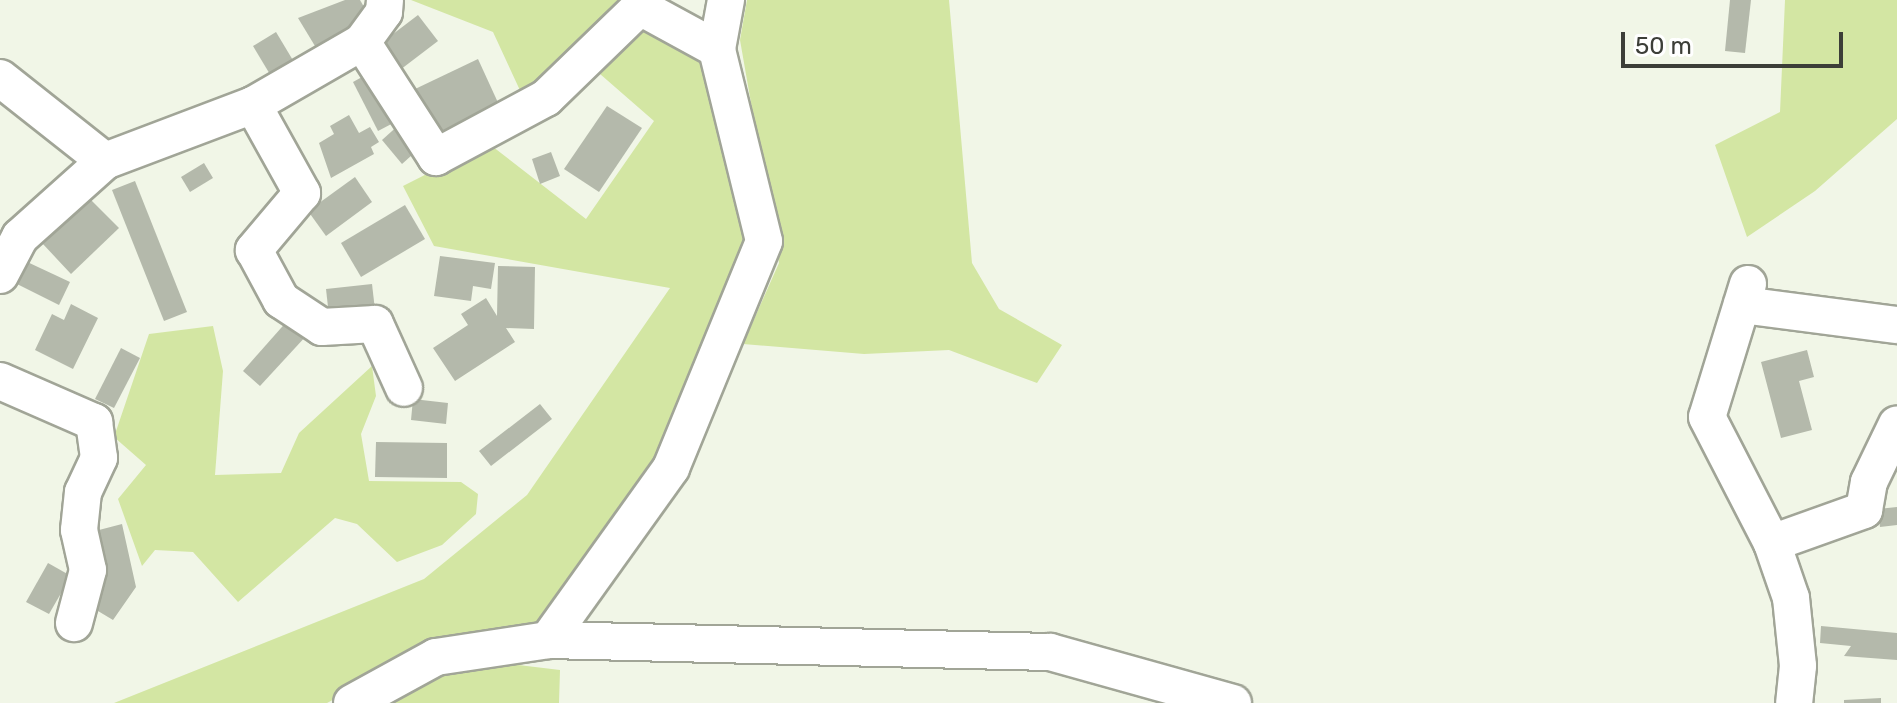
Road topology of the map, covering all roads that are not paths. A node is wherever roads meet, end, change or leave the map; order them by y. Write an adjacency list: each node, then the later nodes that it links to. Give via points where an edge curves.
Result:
1 (385, 0): 3 (street, via 384,12)
2 (726, 0): 4 (street)
3 (362, 42): 4 (street, via 436,157 546,98 640,7); 6 (street)
4 (717, 49): 15 (street, via 764,241 671,468)
5 (0, 78): 7 (street)
6 (253, 105): 7 (street); 11 (street, via 302,193 254,250 281,300 322,327 375,324)
7 (105, 161): 8 (street, via 20,237)
8 (0, 275)
9 (1897, 325): 13 (street, via 1745,294 1707,417)
10 (0, 381): 14 (street, via 94,422 99,458 83,492 79,530 88,570)
11 (404, 388)
12 (1897, 424): 13 (street, via 1869,482 1864,510)
13 (1772, 543): 18 (street, via 1791,598 1798,666)
14 (74, 623)
15 (548, 640): 16 (street, via 436,657); 17 (street, via 1050,652)
16 (352, 703)
17 (1233, 703)
18 (1794, 703)

